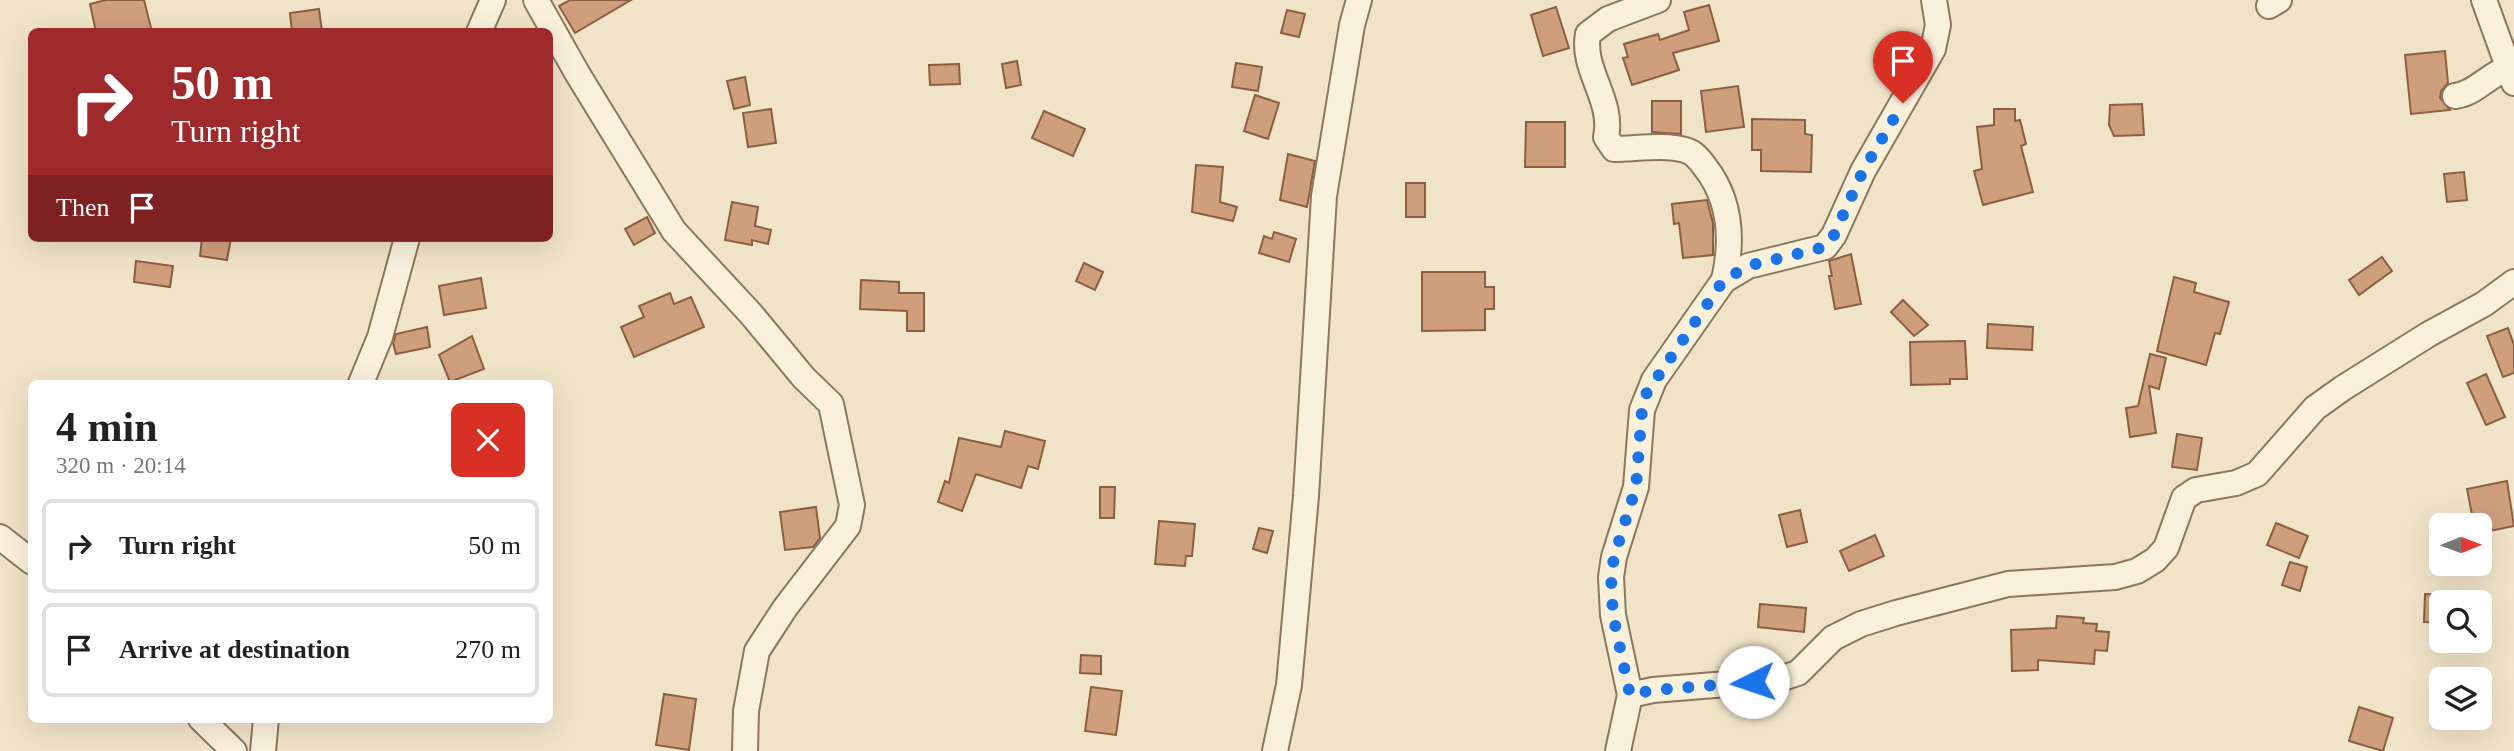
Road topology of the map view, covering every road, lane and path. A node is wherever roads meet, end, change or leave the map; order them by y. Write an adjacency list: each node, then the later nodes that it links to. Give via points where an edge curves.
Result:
1 (493, 0): 7 (street)
2 (537, 0): 8 (street)
3 (1359, 0): 24 (street, via 1324,196 1297,604 1289,685)
4 (1658, 0): 13 (street, via 1608,19 1588,34 1586,48 1609,119 1608,144 1614,149 1688,150 1698,158 1724,195 1727,209 1728,261)
5 (1934, 0): 13 (street, via 1938,25 1933,49 1825,247 1748,266)
6 (2484, 0): 10 (street)
7 (481, 28)
8 (552, 28)
9 (553, 30): 23 (street, via 674,231 831,404 852,505 848,526 757,651 746,711)
10 (2511, 75): 11 (street, via 2490,75 2469,92)
11 (2455, 96)
12 (406, 242): 15 (street, via 380,337)
13 (1723, 281): 18 (street, via 1654,380 1642,410 1636,487 1611,577 1613,615)
14 (2514, 282): 18 (street, via 2315,408 2257,474 2236,484 2196,490 2184,498 2166,548 2137,571 2115,577 2008,584 1896,613 1833,638 1798,673 1776,680)
15 (362, 380)
16 (0, 537): 17 (street)
17 (28, 559)
18 (1630, 695): 25 (street)
19 (205, 723): 21 (street)
20 (266, 723): 22 (street)
21 (234, 751)
22 (263, 751)
23 (745, 751)
24 (1275, 751)
25 (1618, 751)

